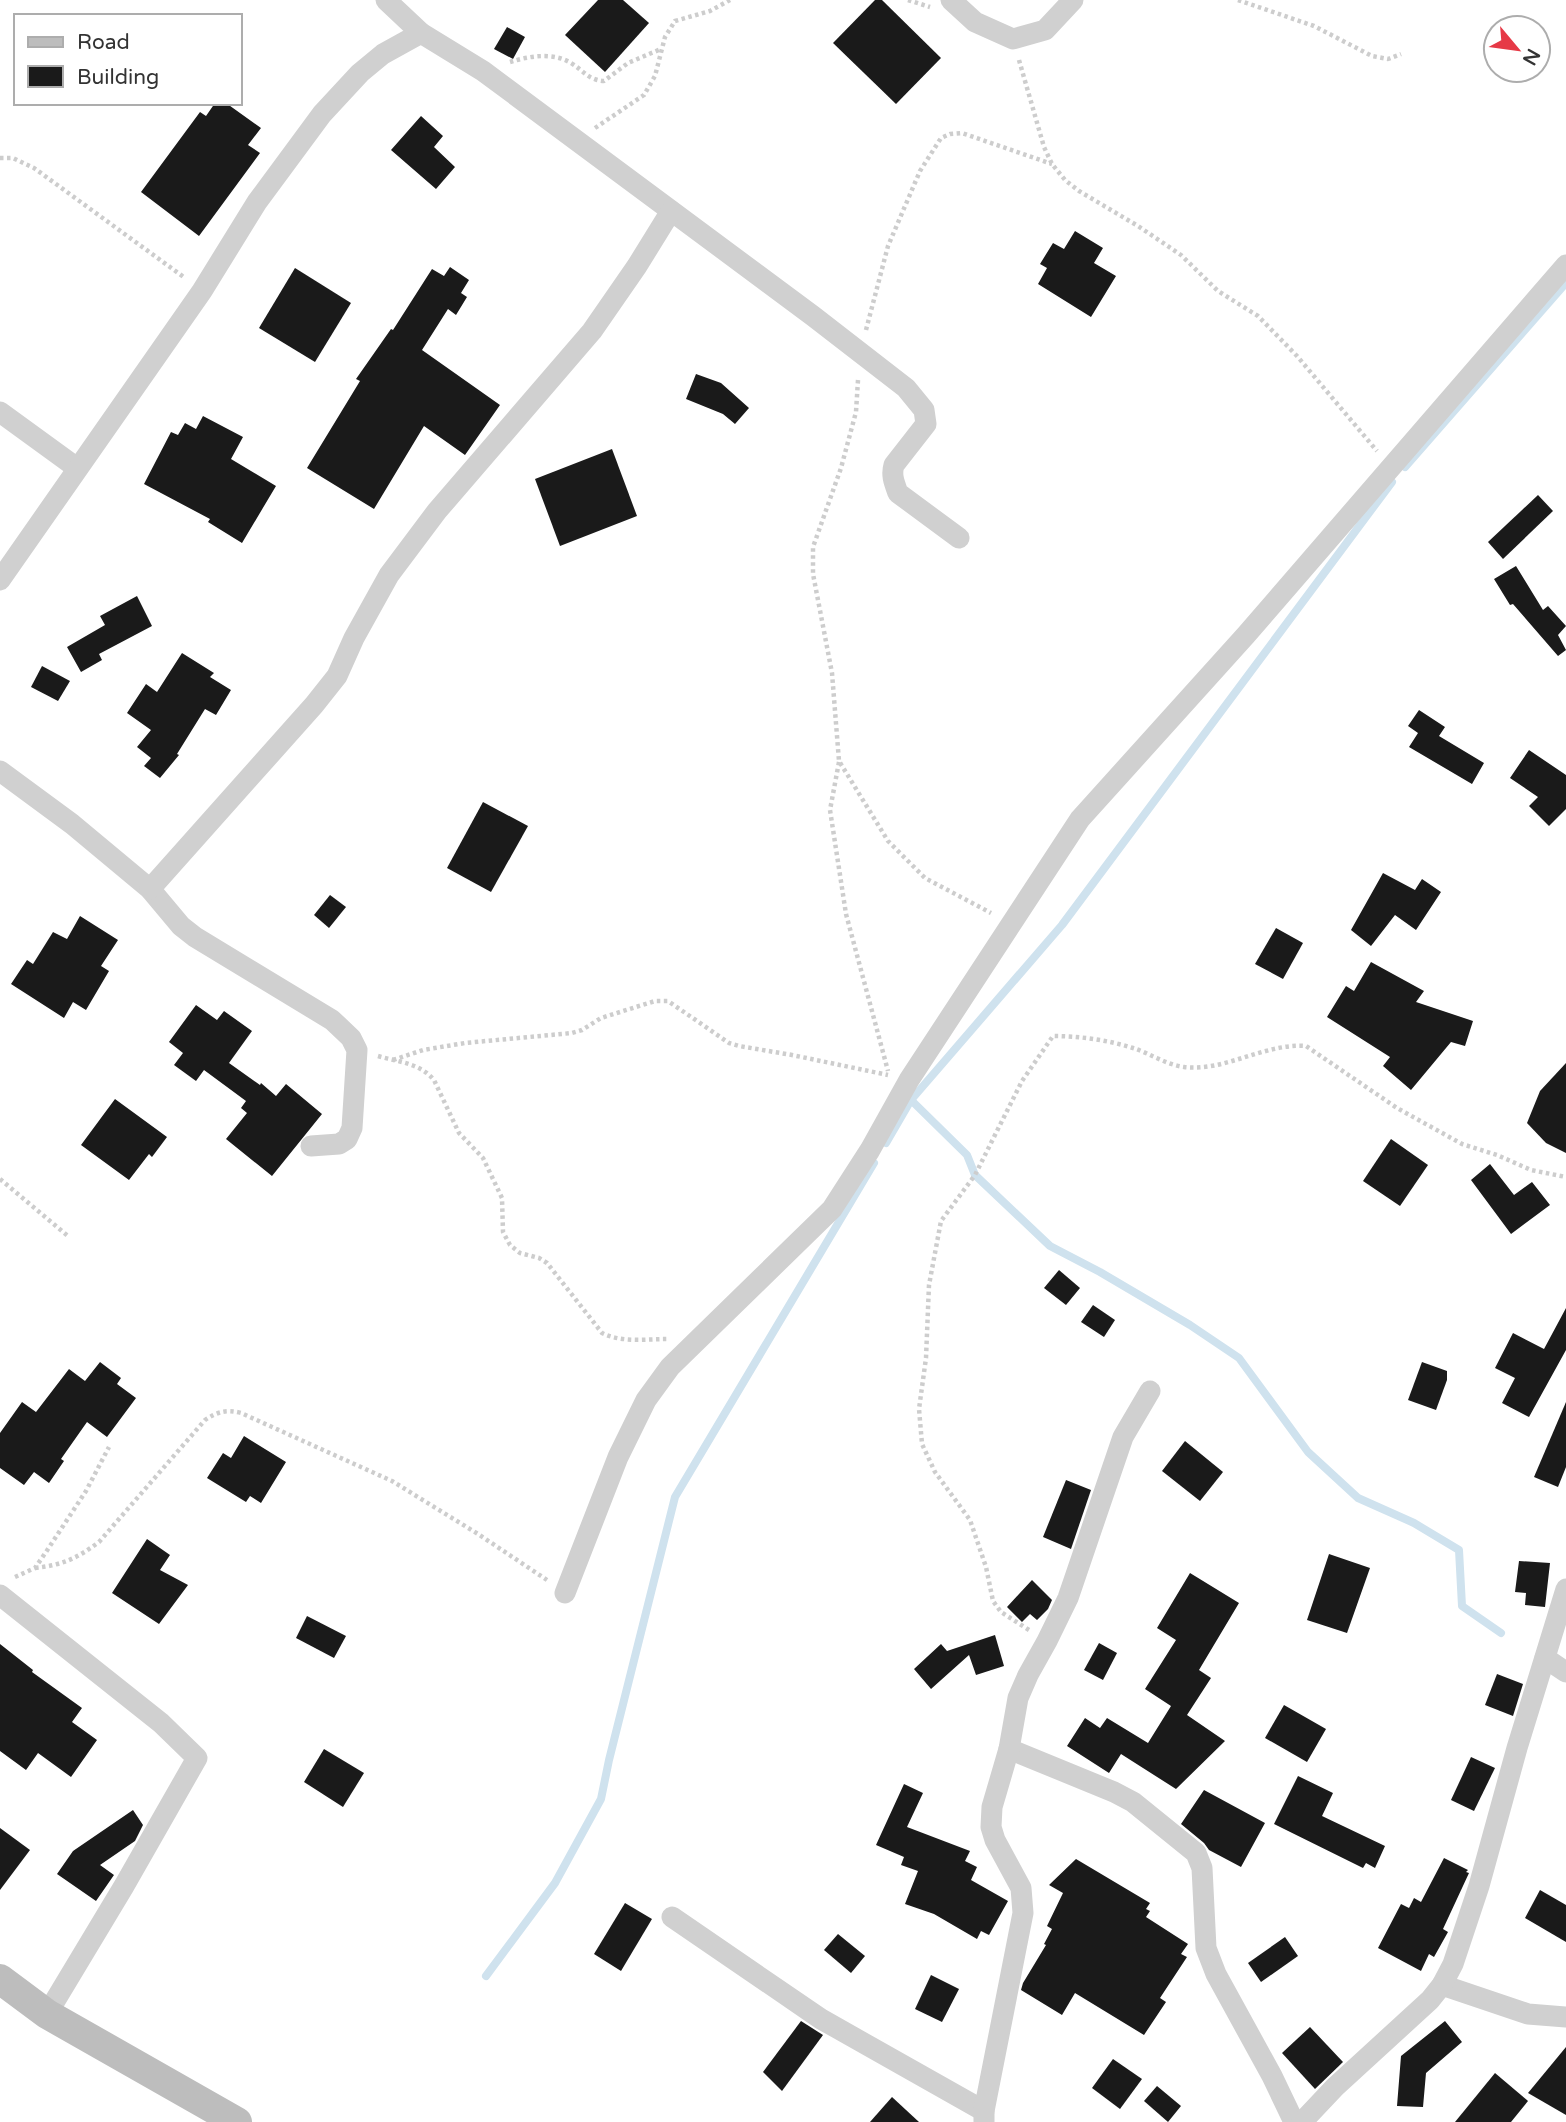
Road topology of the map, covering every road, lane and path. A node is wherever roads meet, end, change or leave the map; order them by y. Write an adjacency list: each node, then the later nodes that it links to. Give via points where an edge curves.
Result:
1 (386, 0): 6 (street)
2 (730, 0): 8 (path, via 675,21)
3 (951, 0): 7 (street, via 975,22)
4 (1073, 0): 7 (street, via 1045,30)
5 (1238, 0): 9 (path, via 1314,26 1372,56 1388,59)
6 (421, 33): 10 (street); 16 (street, via 383,54 322,114 257,202)
7 (1013, 39): 13 (path)
8 (661, 49): 10 (path, via 628,64 604,82 554,56 520,59); 11 (path, via 655,76 644,95)
9 (1401, 54)
10 (483, 71): 11 (street)
11 (576, 140): 14 (street)
12 (0, 158): 16 (path, via 13,158 34,168)
13 (1052, 164): 17 (path, via 962,133 941,138 920,171 888,246); 20 (path, via 1079,191 1181,255 1218,292 1258,316)
14 (671, 211): 17 (street); 25 (street, via 592,331 437,511 389,575 337,676)
15 (1566, 265): 20 (street)
16 (202, 291): 19 (street)
17 (860, 353): 21 (street, via 906,388 924,410 926,424 894,465 898,493); 23 (path, via 856,412 813,547 813,574 832,673)
18 (0, 412): 19 (street)
19 (77, 468): 22 (street)
20 (1392, 469): 26 (street, via 1080,818)
21 (959, 538)
22 (0, 580)
23 (839, 761): 26 (path, via 888,841 925,878); 29 (path, via 830,810 846,914)
24 (0, 771): 25 (street)
25 (150, 890): 27 (street, via 195,937 332,1020)
26 (1011, 924): 29 (street)
27 (357, 1050): 28 (path); 30 (street, via 352,1128 339,1144)
28 (393, 1060): 29 (path, via 465,1043 572,1033 601,1018 668,1001 729,1043); 34 (path, via 429,1073 458,1133 483,1157 502,1198 503,1231 510,1245 547,1264 603,1333 621,1339)
29 (899, 1077): 34 (street, via 870,1150 831,1209)
30 (311, 1146)
31 (1566, 1177): 41 (path, via 1531,1170 1462,1144 1397,1108 1306,1046 1288,1045 1212,1066 1183,1067 1130,1047 1053,1036 1022,1082 975,1175 941,1221 929,1285 919,1409 922,1444 935,1472 970,1520 993,1601 1001,1612)
32 (0, 1179): 33 (path)
33 (69, 1237)
34 (700, 1340): 40 (street, via 670,1367 646,1400 618,1457)
35 (1150, 1391): 41 (street, via 1123,1437 1068,1598)
36 (109, 1447): 37 (path)
37 (35, 1568): 38 (path); 40 (path, via 77,1558 99,1542 205,1420 229,1410 392,1481)
38 (4, 1586): 48 (street, via 197,1758)
39 (1566, 1589): 42 (street)
40 (565, 1593)
41 (1048, 1641): 44 (street, via 1018,1698)
42 (1545, 1658): 43 (street); 47 (street, via 1479,1886)
43 (1566, 1672)
44 (1009, 1749): 50 (street, via 992,1807 991,1827 1021,1888 1023,1913); 52 (street, via 1133,1802 1196,1853 1202,1868 1206,1948 1211,1962)
45 (672, 1917): 50 (street, via 821,2019)
46 (0, 1979): 48 (main road)
47 (1442, 1985): 49 (street, via 1528,2014); 53 (street)
48 (47, 2014): 51 (main road)
49 (1566, 2017)
50 (984, 2116)
51 (237, 2122)
52 (1294, 2122)
53 (1302, 2122)

